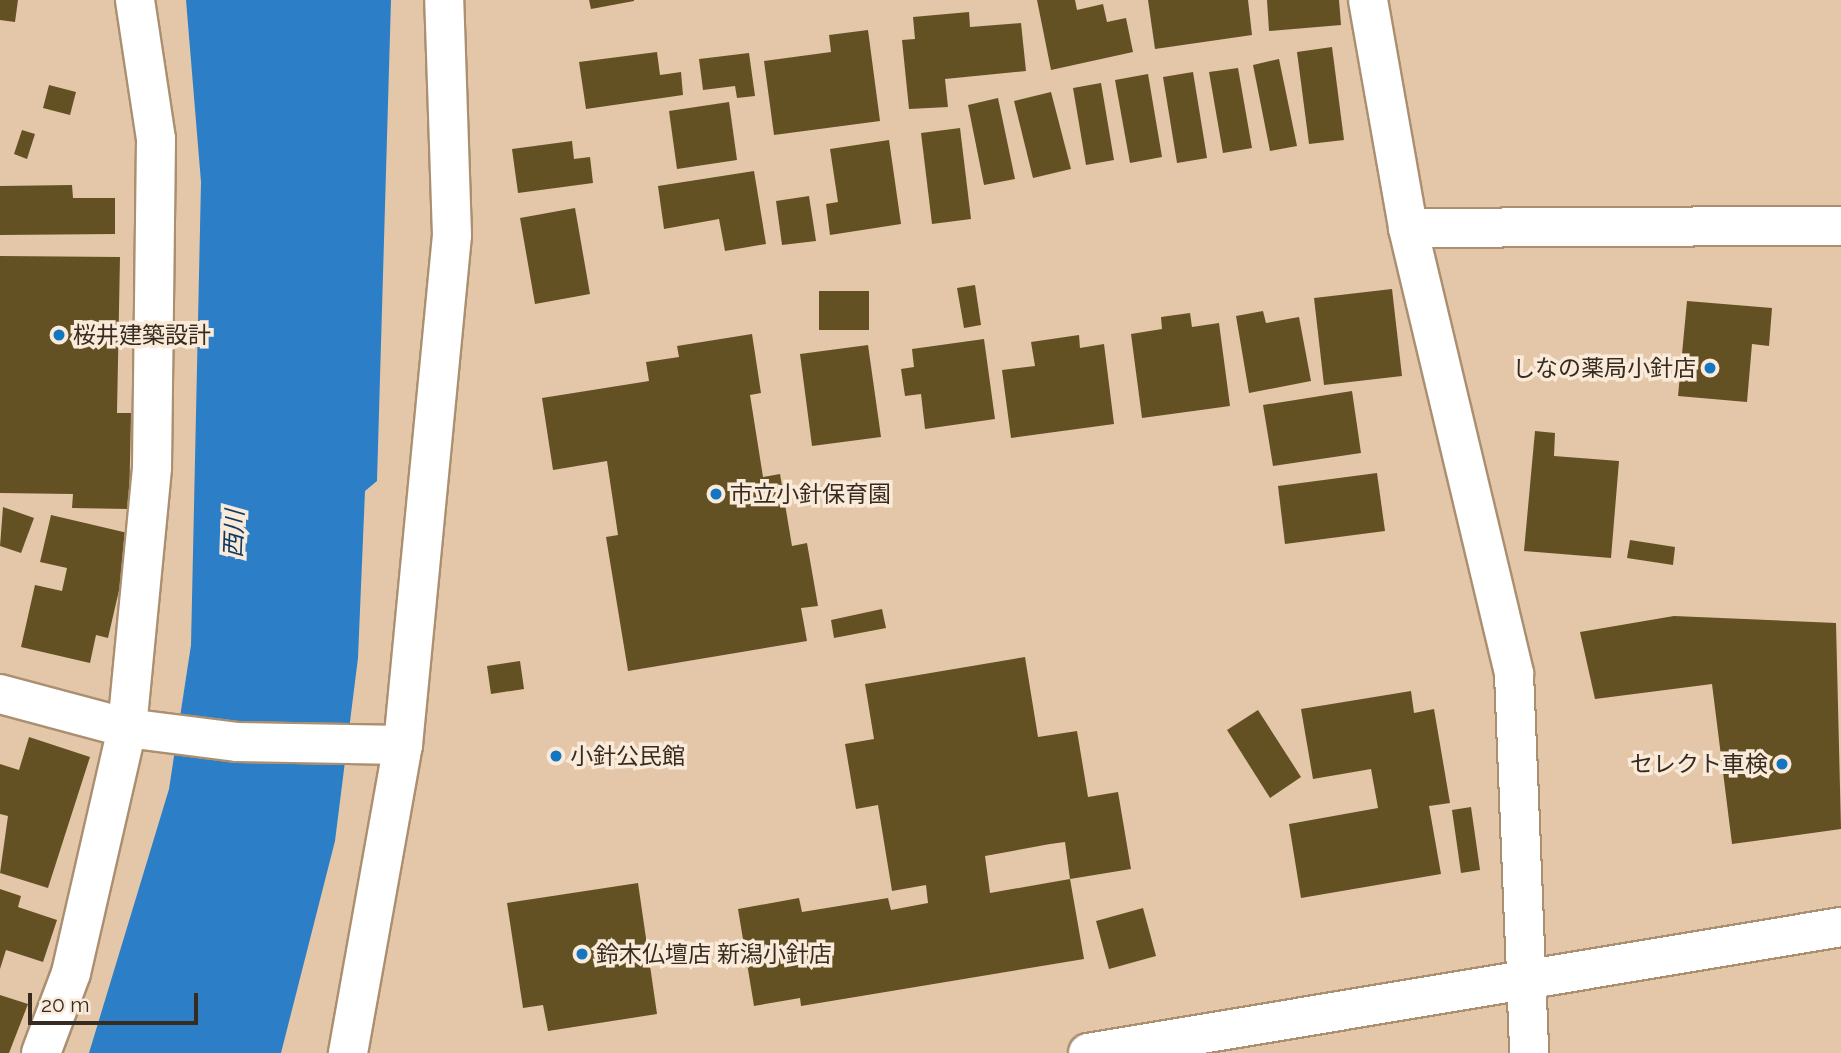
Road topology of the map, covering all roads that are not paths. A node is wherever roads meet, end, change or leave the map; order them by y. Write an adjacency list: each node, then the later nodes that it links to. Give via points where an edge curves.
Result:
1 (135, 0): 7 (street, via 156,139 152,467)
2 (444, 0): 8 (street, via 452,235)
3 (1367, 0): 5 (street)
4 (1841, 226): 5 (street)
5 (1408, 228): 10 (street, via 1514,674)
6 (0, 694): 7 (street)
7 (127, 728): 8 (street, via 238,742); 11 (street, via 71,973)
8 (387, 744): 12 (street)
9 (1841, 926): 10 (street)
10 (1525, 982): 13 (street); 14 (street)
11 (41, 1053)
12 (348, 1053)
13 (1088, 1053)
14 (1529, 1053)

